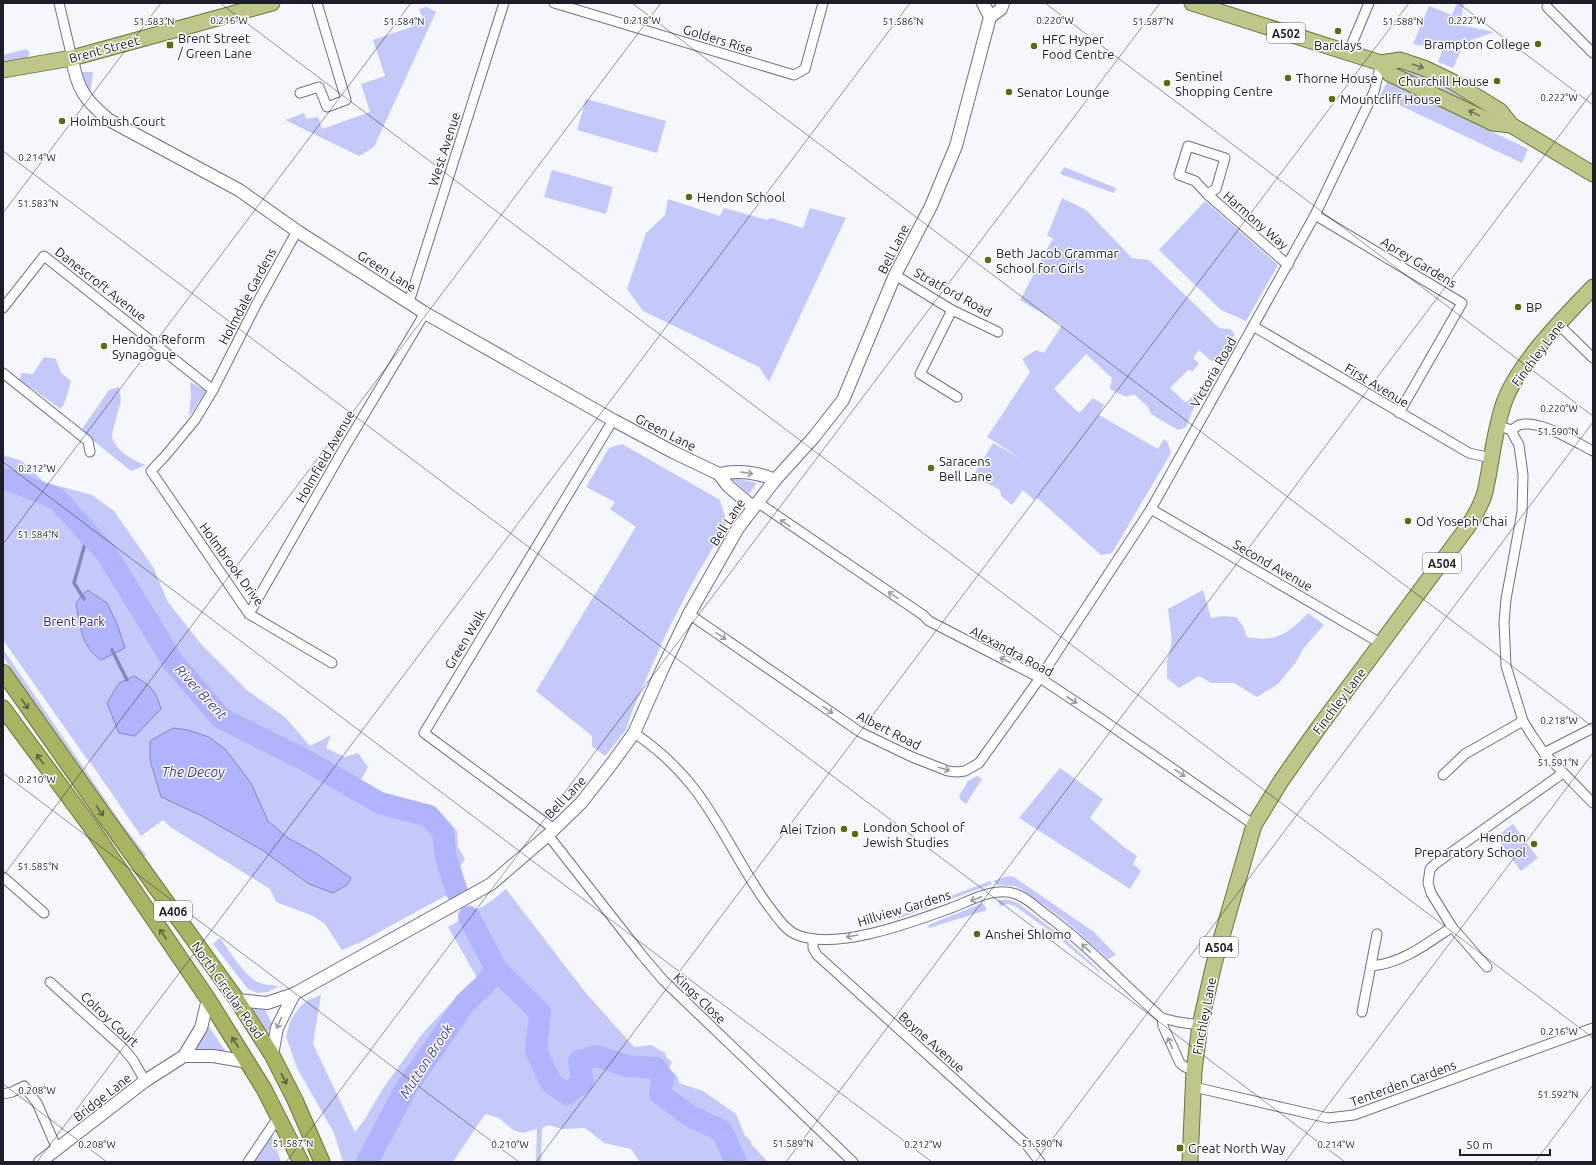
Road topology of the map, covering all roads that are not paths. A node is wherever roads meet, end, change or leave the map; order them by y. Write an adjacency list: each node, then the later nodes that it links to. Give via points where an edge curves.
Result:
1 (59, 3): 15 (street)
2 (272, 3): 15 (main road, Brent Street)
3 (317, 3): 18 (street, via 346,100 326,107 319,87)
4 (504, 3): 27 (street, West Avenue)
5 (554, 3): 6 (street, Golders Rise, via 794,75 805,69)
6 (823, 3)
7 (983, 3): 12 (street)
8 (1004, 3): 12 (street, via 1001,9)
9 (1194, 3): 13 (main road, A502)
10 (1369, 3): 13 (street)
11 (1547, 7): 14 (street)
12 (990, 17): 25 (street, Bell Lane, via 956,146 931,206)
13 (1348, 53): 16 (main road, A502)
14 (1593, 53)
15 (72, 58): 17 (main road, Brent Street); 23 (street, Green Lane, via 75,76 82,93 109,120 239,190)
16 (1380, 63): 19 (main road, A502, one-way to 16, via 1493,123 1390,74); 19 (main road, A502, one-way to 19, via 1400,60 1424,68 1453,82 1500,112); 22 (street, Victoria Road, via 1374,92)
17 (3, 70)
18 (300, 93)
19 (1511, 125): 20 (main road, A502)
20 (1592, 172)
21 (1207, 194): 21 (street, Harmony Way, via 1195,181 1179,175 1188,146 1226,158 1216,189); 24 (street, Harmony Way)
22 (1315, 215): 24 (street, Victoria Road); 38 (street, Aprey Gardens, via 1462,303)
23 (297, 231): 27 (street, Green Lane); 36 (street, Holmdale Gardens, via 256,304)
24 (1288, 265): 32 (street, Victoria Road)
25 (895, 274): 29 (street, Stratford Road); 46 (street, Bell Lane, via 842,400 814,437)
26 (1593, 286): 31 (main road, Finchley Lane / A504)
27 (409, 302): 30 (street, Green Lane)
28 (3, 308): 36 (street, Danescroft Avenue, via 44,256)
29 (952, 310): 33 (street, Stratford Road); 37 (street, via 920,374)
30 (425, 313): 39 (street, Green Lane); 49 (street, Holmfield Avenue)
31 (1558, 324): 34 (street); 40 (main road, Finchley Lane / A504, via 1517,376 1505,399)
32 (1253, 326): 38 (street, First Avenue); 48 (street, Victoria Road)
33 (998, 332)
34 (1593, 358)
35 (3, 373): 42 (street, via 88,441)
36 (213, 390): 44 (street, Holmdale Gardens, via 195,420)
37 (957, 397)
38 (1399, 413): 43 (street, First Avenue, via 1469,453)
39 (613, 420): 45 (street, Green Lane); 64 (street, Green Walk, via 424,733)
40 (1504, 428): 41 (street, via 1538,425); 43 (main road, Finchley Lane / A504); 56 (street, via 1519,445 1523,476 1522,512 1504,622 1506,666)
41 (1593, 451)
42 (90, 452)
43 (1490, 458): 51 (main road, Finchley Lane / A504, via 1484,493 1475,516)
44 (151, 471): 49 (street, Holmbrook Drive)
45 (719, 474): 46 (street, one-way to 46, via 732,471); 47 (street, Green Lane, via 728,486)
46 (775, 480): 47 (street, Bell Lane)
47 (755, 505): 50 (street, Bell Lane, via 716,564); 54 (street, Alexandra Road, one-way to 47, via 929,621 924,615)
48 (1151, 509): 51 (street, Second Avenue); 54 (street, Victoria Road)
49 (249, 614): 52 (street, Holmbrook Drive)
50 (689, 614): 54 (street, Albert Road, one-way to 54, via 860,732 938,768 957,772 965,771 979,763); 58 (street, Bell Lane)
51 (1382, 644): 63 (main road, Finchley Lane / A504, via 1280,781)
52 (332, 663)
53 (3, 672): 75 (highway, North Circular Road / A406, one-way to 75)
54 (1040, 678): 63 (street, Alexandra Road, one-way to 63)
55 (3, 708): 74 (highway, North Circular Road / A406, one-way to 55, via 88,823)
56 (1523, 721): 59 (street); 61 (street, via 1466,754)
57 (1593, 728): 59 (street)
58 (634, 733): 64 (street, Bell Lane, via 597,784); 69 (street, Hillview Gardens, via 656,749 697,792 759,893 782,923 802,937)
59 (1544, 753): 60 (street)
60 (1563, 773): 62 (street); 67 (street, via 1430,869 1428,883 1431,893)
61 (1443, 775)
62 (1593, 803)
63 (1254, 825): 78 (main road, Finchley Lane / A504, via 1214,964)
64 (551, 832): 73 (street, Bell Lane, via 491,884); 93 (street, Kings Close, via 659,976)
65 (3, 877): 66 (street)
66 (44, 913)
67 (1452, 927): 70 (street, via 1396,961); 71 (street)
68 (1377, 934): 70 (street)
69 (813, 939): 77 (street, Hillview Gardens, one-way to 69, via 1062,927 1024,898 1009,892 994,893 872,933); 94 (street, Boyne Avenue, via 813,948 817,955 1026,1144)
70 (1371, 966): 76 (street)
71 (1487, 967)
72 (50, 982): 84 (street, Colroy Court, via 123,1048)
73 (294, 994): 75 (street, via 267,1002); 80 (street, one-way to 80, via 277,1028)
74 (208, 999): 81 (street, Bridge Lane, via 202,1028); 82 (highway, North Circular Road / A406, one-way to 74)
75 (237, 1000): 80 (highway, North Circular Road / A406)
76 (1362, 1012)
77 (1162, 1018): 78 (street, Hillview Gardens); 83 (street, one-way to 77, via 1180,1063 1163,1026)
78 (1200, 1025): 83 (main road, Finchley Lane / A504)
79 (1593, 1028): 85 (street, Tenterden Gardens, via 1341,1118 1328,1118)
80 (272, 1055): 92 (highway, North Circular Road / A406, one-way to 92)
81 (184, 1056): 82 (street, via 213,1056); 84 (street, Bridge Lane)
82 (248, 1062): 87 (highway, North Circular Road / A406)
83 (1194, 1071): 85 (main road, Finchley Lane / A504)
84 (145, 1081): 88 (street, Bridge Lane)
85 (1194, 1087): 95 (main road, Finchley Lane / A504)
86 (3, 1094): 88 (street, via 24,1086 37,1102)
87 (279, 1116): 90 (street); 91 (highway, North Circular Road / A406)
88 (58, 1149): 89 (street, Bridge Lane)
89 (40, 1162)
90 (248, 1162)
91 (301, 1162)
92 (322, 1162)
93 (854, 1162)
94 (1040, 1162)
95 (1190, 1162)

